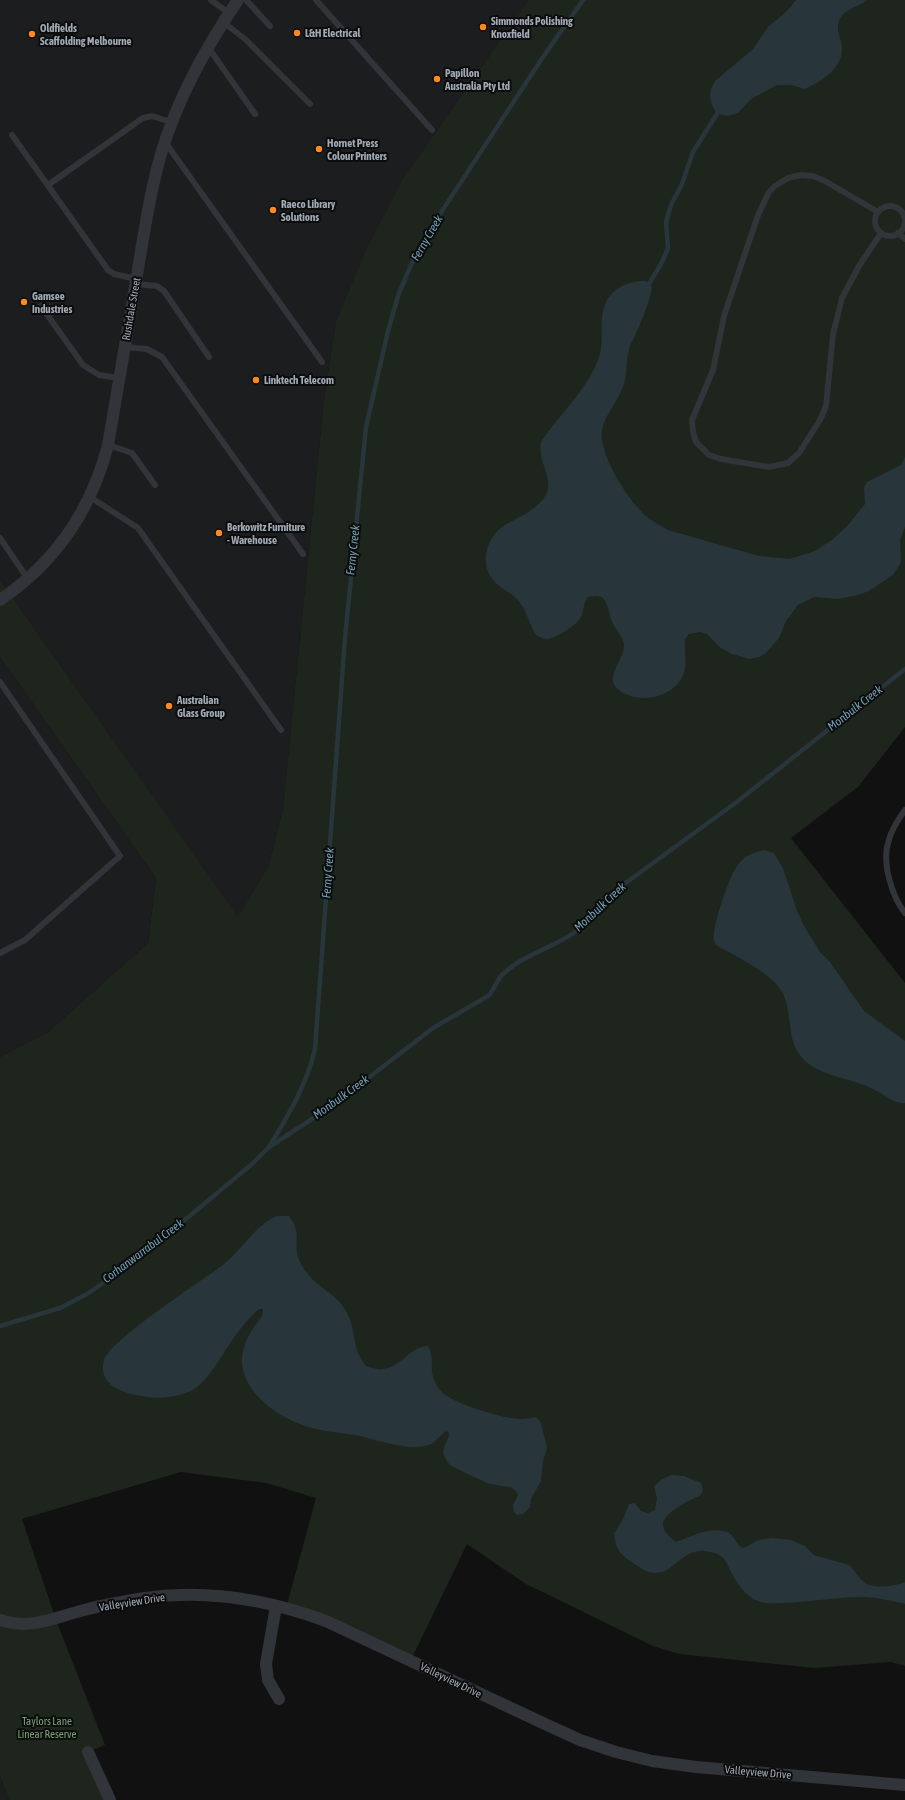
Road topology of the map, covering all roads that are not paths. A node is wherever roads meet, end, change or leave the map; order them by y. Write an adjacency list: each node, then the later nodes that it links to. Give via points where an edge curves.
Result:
1 (211, 0): 5 (lane)
2 (238, 0): 5 (street, Rushdale Street)
3 (246, 0): 6 (lane)
4 (316, 0): 11 (lane)
5 (226, 18): 7 (street, Rushdale Street); 8 (lane)
6 (270, 26)
7 (208, 47): 9 (lane); 10 (street, Rushdale Street)
8 (310, 104)
9 (255, 114)
10 (171, 122): 13 (street, Rushdale Street); 14 (lane, via 152,116 143,118)
11 (432, 130)
12 (12, 135): 14 (lane)
13 (165, 142): 20 (street, Rushdale Street, via 155,178); 24 (lane)
14 (48, 185): 20 (lane, via 108,270)
15 (903, 209): 16 (lane, via 885,206); 18 (lane, via 904,225)
16 (878, 212): 17 (lane, via 875,221); 17 (lane, via 814,176 788,178 769,192 758,215 724,316 713,370 692,420 692,432 696,442 709,455 721,460 769,467 788,463 799,453 826,406 833,334 842,298)
17 (881, 233): 18 (lane)
18 (898, 233): 19 (lane)
19 (905, 239)
20 (136, 281): 22 (street, Rushdale Street); 23 (lane, via 156,286 164,291)
21 (42, 306): 25 (lane, via 83,364 99,375)
22 (125, 347): 25 (street, Rushdale Street); 30 (lane, via 147,349 162,357)
23 (209, 357)
24 (322, 362)
25 (119, 378): 26 (street, Rushdale Street)
26 (108, 445): 27 (lane, via 132,453); 28 (street, Rushdale Street)
27 (155, 485)
28 (90, 496): 31 (street, Rushdale Street, via 64,540); 34 (lane, via 138,528)
29 (0, 538): 31 (lane)
30 (303, 554)
31 (28, 579): 32 (street, Rushdale Street)
32 (0, 600)
33 (0, 682): 37 (lane, via 120,856 25,940)
34 (281, 730)
35 (905, 810): 36 (lane, via 891,832 886,855 893,890)
36 (905, 913)
37 (0, 953)
38 (276, 1606): 39 (street, Valleyview Drive, via 230,1597 193,1595 146,1598 102,1606 42,1623 7,1623); 40 (street, via 266,1664 268,1680); 42 (street, Valleyview Drive, via 326,1621 580,1740 616,1752 652,1761 696,1767)
39 (0, 1620)
40 (279, 1698)
41 (88, 1752): 43 (street)
42 (905, 1785)
43 (110, 1800)

